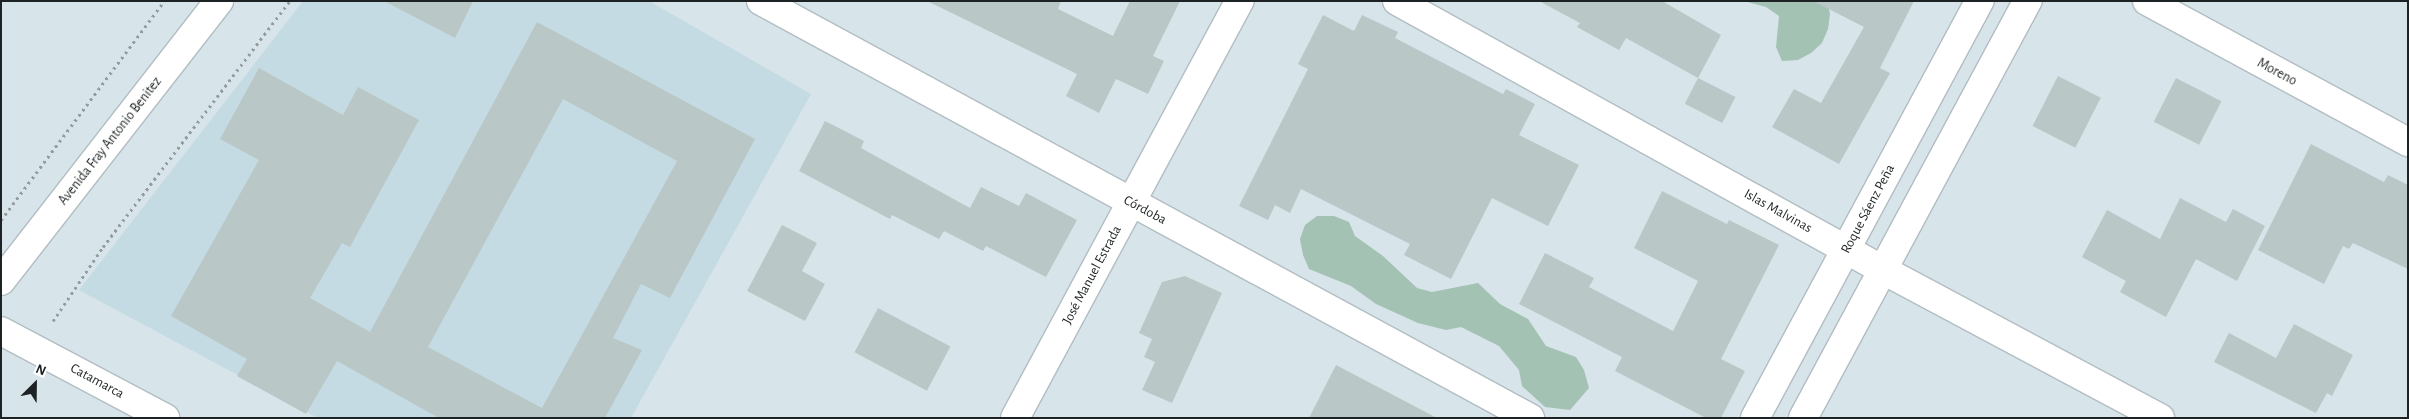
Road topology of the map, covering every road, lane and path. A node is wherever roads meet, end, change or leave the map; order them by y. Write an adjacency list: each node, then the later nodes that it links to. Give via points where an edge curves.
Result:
1 (164, 1): 12 (path)
2 (219, 1): 15 (street, Avenida Fray Antonio Benitez)
3 (290, 1): 17 (path, via 103,248)
4 (761, 1): 11 (street, Córdoba)
5 (1240, 1): 11 (street, José Manuel Estrada)
6 (1397, 1): 13 (street, Islas Malvinas)
7 (1980, 1): 13 (street, Roque Sáenz Peña)
8 (2028, 1): 14 (street)
9 (2147, 1): 10 (street, Moreno)
10 (2408, 142)
11 (1131, 202): 19 (street, José Manuel Estrada); 20 (street, Córdoba)
12 (1, 220)
13 (1846, 249): 14 (street, Islas Malvinas); 21 (street, Roque Sáenz Peña)
14 (1883, 270): 22 (street); 23 (street, Islas Malvinas)
15 (1, 281)
16 (1, 331): 17 (street, Catamarca)
17 (35, 349): 18 (street, Catamarca)
18 (165, 418)
19 (1016, 418)
20 (1530, 418)
21 (1755, 418)
22 (1803, 418)
23 (2160, 418)

